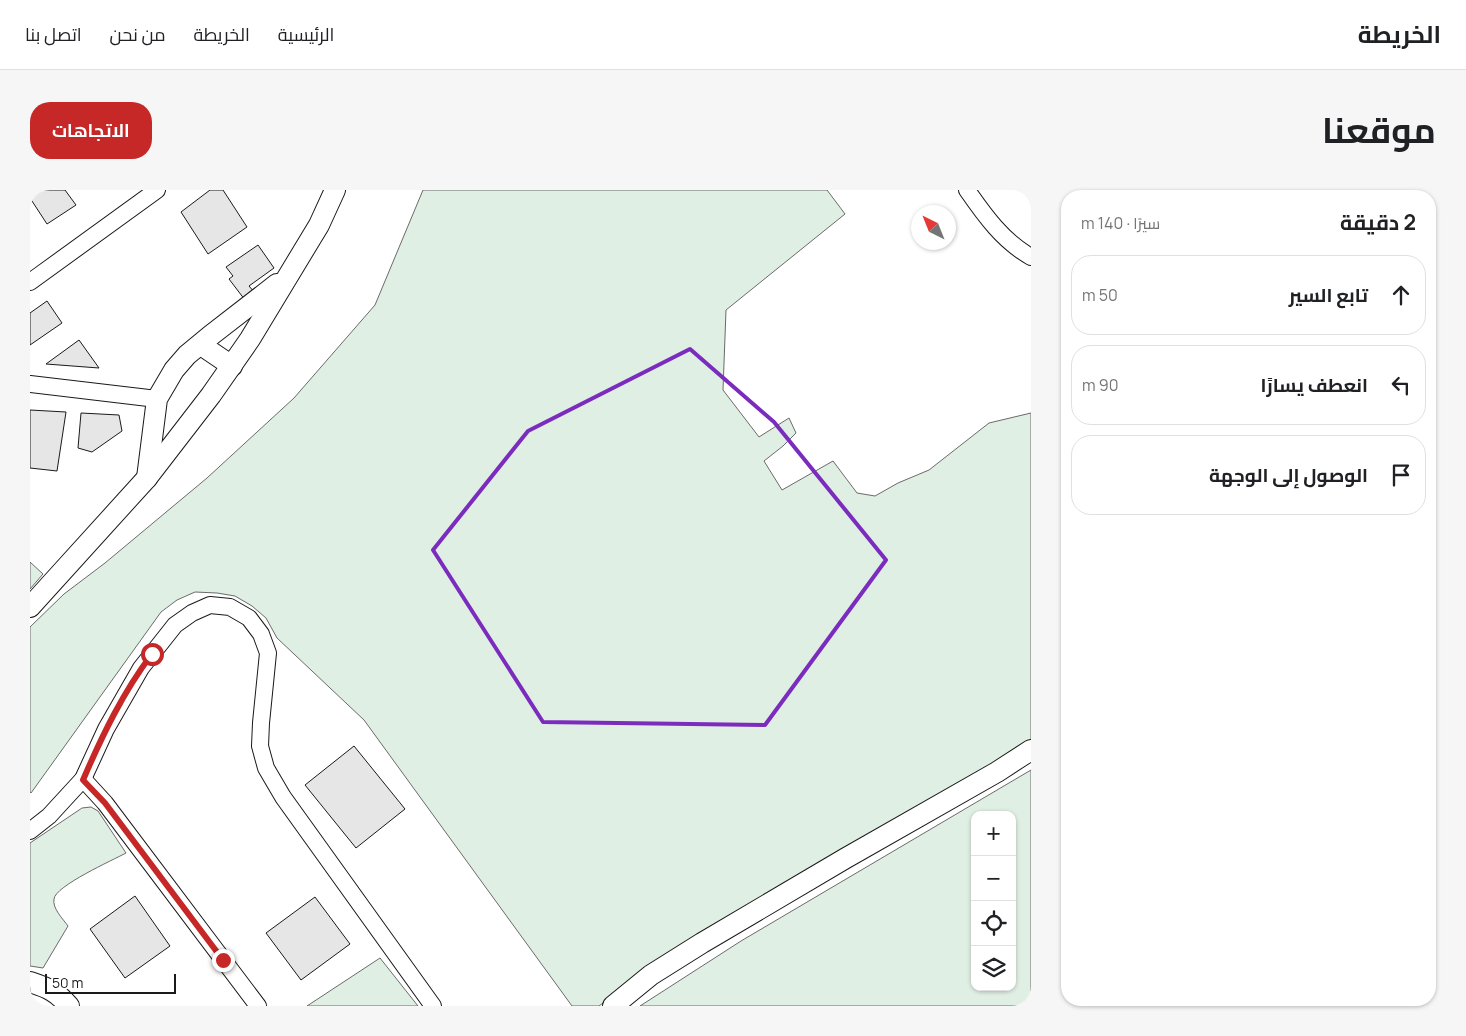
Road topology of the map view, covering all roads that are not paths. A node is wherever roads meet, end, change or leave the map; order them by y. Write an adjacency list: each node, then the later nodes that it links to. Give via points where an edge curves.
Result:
1 (157, 190): 6 (street)
2 (335, 190): 5 (street, via 319,225)
3 (967, 190): 4 (street, via 1000,233)
4 (1031, 257)
5 (287, 276): 7 (street); 8 (street)
6 (30, 282)
7 (200, 345): 8 (street); 10 (street, via 174,370)
8 (232, 366): 11 (street)
9 (30, 384): 10 (street)
10 (157, 399): 11 (street)
11 (147, 478): 12 (street)
12 (30, 607)
13 (1031, 750): 20 (street, via 702,943 650,975)
14 (83, 780): 15 (street); 18 (street, via 105,803); 19 (street, via 106,729 141,668 175,625 210,605 230,607 249,618 261,634 268,653 260,746 266,768 283,797)
15 (30, 831)
16 (30, 982): 17 (street, via 45,986)
17 (69, 1006)
18 (258, 1006)
19 (432, 1006)
20 (613, 1006)

